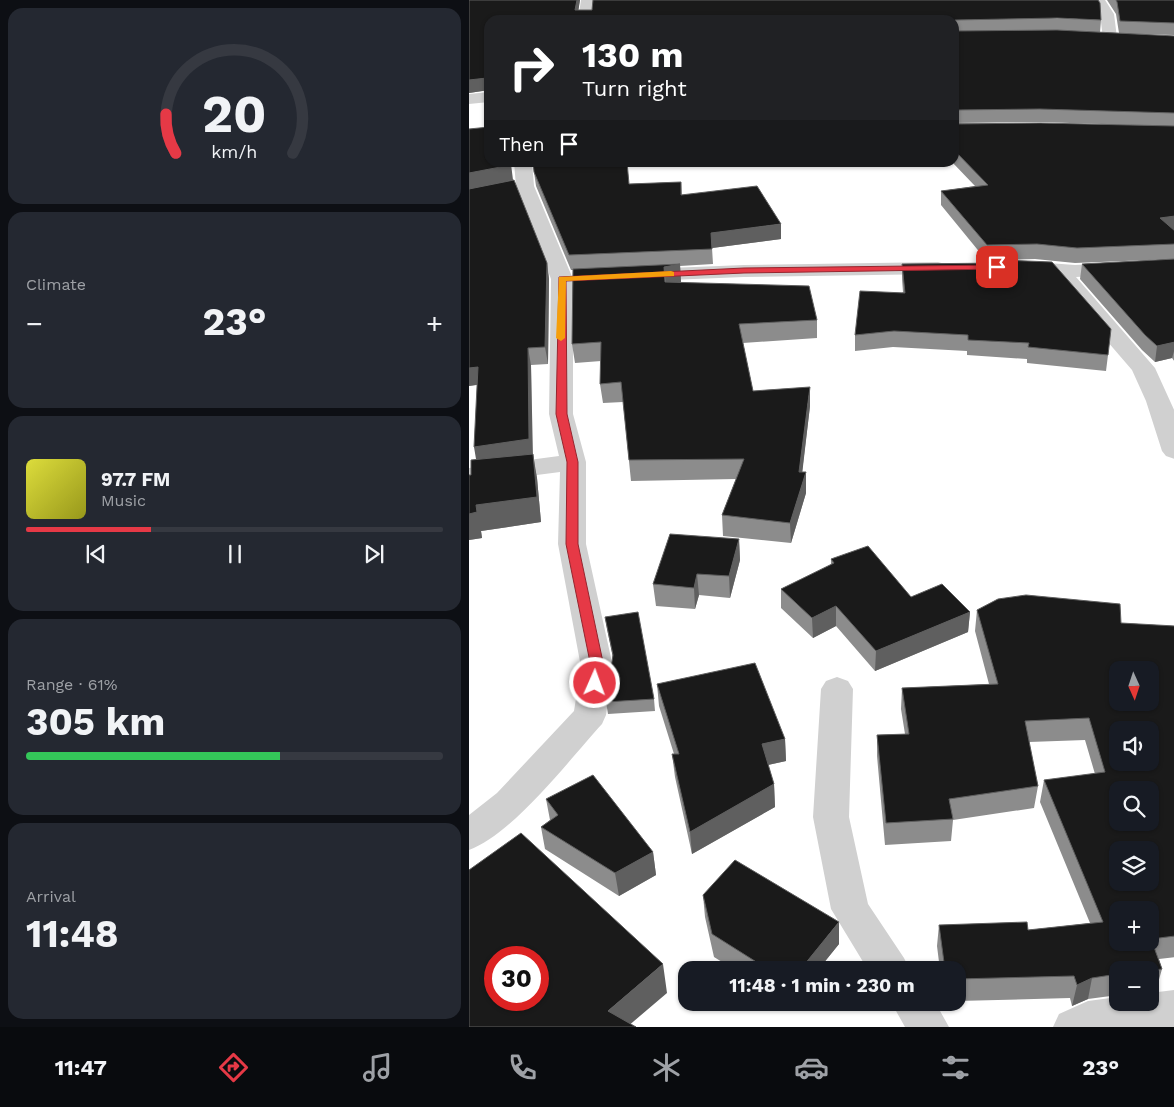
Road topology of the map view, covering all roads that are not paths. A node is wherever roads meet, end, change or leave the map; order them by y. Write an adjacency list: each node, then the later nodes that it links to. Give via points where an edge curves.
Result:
1 (588, 0): 3 (street)
2 (1099, 0): 5 (street, via 1107,14)
3 (587, 15)
4 (1092, 37): 5 (street)
5 (1110, 38): 6 (street)
6 (1129, 39)
7 (484, 98): 8 (street)
8 (469, 99)
9 (518, 180): 16 (street, via 571,278 561,414)
10 (1174, 266): 13 (street)
11 (959, 267): 14 (street)
12 (997, 267): 13 (street)
13 (1057, 269): 15 (street, via 1143,368 1158,401)
14 (629, 276)
15 (1174, 451)
16 (573, 462): 17 (street); 19 (street, via 572,544 597,667 589,715 509,803)
17 (469, 476)
18 (837, 689): 20 (street, via 831,817 850,909)
19 (469, 835)
20 (884, 961)
21 (1174, 1008): 24 (street, via 1088,1020)
22 (917, 1011): 23 (street)
23 (927, 1027)
24 (1074, 1027)

